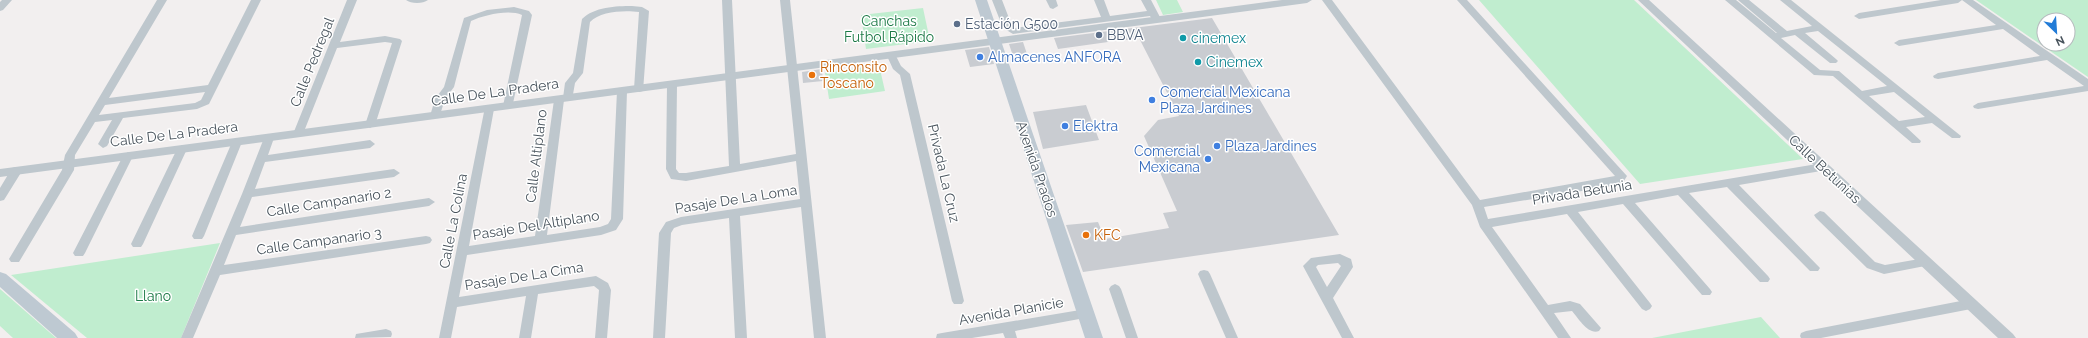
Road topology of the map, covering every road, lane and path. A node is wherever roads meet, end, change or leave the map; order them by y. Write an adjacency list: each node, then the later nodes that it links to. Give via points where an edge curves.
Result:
1 (7, 0): 22 (street)
2 (162, 0): 49 (street)
3 (256, 0): 42 (street)
4 (352, 0): 33 (street, Calle Pedregal)
5 (411, 0): 6 (street)
6 (423, 0)
7 (727, 0): 39 (street)
8 (785, 0): 37 (street)
9 (981, 0): 31 (main road, Avenida Prados)
10 (997, 0): 25 (street, via 1008,28 1013,31)
11 (1099, 0): 25 (street)
12 (1146, 0): 24 (street)
13 (1307, 0): 24 (street, Calle De La Pradera)
14 (1327, 0): 83 (street)
15 (1462, 0): 83 (street, via 1622,176 1618,181)
16 (1643, 0): 71 (street, Calle Betunias)
17 (1730, 0): 30 (street)
18 (1743, 0): 29 (street)
19 (1785, 0): 27 (street)
20 (1958, 0): 23 (street)
21 (1967, 0): 26 (street)
22 (0, 8)
23 (1859, 16)
24 (1154, 17): 25 (street); 31 (street, Calle De La Pradera)
25 (1107, 19)
26 (2005, 26): 32 (street); 35 (street)
27 (1820, 28): 28 (street); 43 (street)
28 (1797, 32): 29 (street); 36 (street)
29 (1785, 34): 30 (street)
30 (1774, 36): 47 (street, via 1818,73 1835,73)
31 (994, 42): 34 (street, Calle De La Pradera); 111 (main road, Avenida Prados)
32 (1899, 43)
33 (333, 46): 57 (street, via 385,38 397,42); 59 (street, Calle Pedregal)
34 (892, 56): 37 (street, Calle De La Pradera); 106 (street, Privada La Cruz, via 895,64 905,74)
35 (2049, 57): 38 (street); 40 (street)
36 (1833, 61)
37 (792, 69): 39 (street, Calle De La Pradera); 68 (street)
38 (1938, 76)
39 (730, 77): 41 (street, Calle De La Pradera); 72 (street)
40 (2088, 84)
41 (672, 85): 45 (street, Calle De La Pradera); 72 (street, via 670,169 675,176 686,177)
42 (213, 88): 49 (street); 53 (street, via 207,101 200,105)
43 (1896, 88): 47 (street); 56 (street)
44 (2088, 88): 51 (street)
45 (639, 89): 46 (street, Calle De La Pradera); 48 (street, Calle Altiplano, via 644,12 633,9 598,13 589,16 585,21 578,73)
46 (622, 91): 48 (street, Calle De La Pradera); 91 (street, Pasaje Del Altiplano, via 617,218 612,227 601,232)
47 (1861, 94): 58 (street)
48 (563, 99): 50 (street, Calle De La Pradera); 91 (street, Calle Altiplano)
49 (102, 102): 55 (street)
50 (508, 106): 52 (street, Calle De La Pradera); 54 (street, via 527,15 524,11 480,14 470,17 465,22 449,87 440,99)
51 (1978, 106)
52 (489, 109): 54 (street, Calle De La Pradera); 93 (street, Calle La Colina)
53 (120, 115): 55 (street); 64 (street)
54 (435, 116): 57 (street, Calle De La Pradera)
55 (92, 119): 70 (street, via 70,155)
56 (1934, 119): 58 (street); 60 (street)
57 (370, 125): 59 (street, Calle De La Pradera)
58 (1897, 125): 62 (street)
59 (298, 134): 61 (street, Calle De La Pradera)
60 (1956, 136)
61 (269, 138): 63 (street, Calle De La Pradera); 69 (street)
62 (1916, 141)
63 (237, 142): 66 (street, Calle De La Pradera); 89 (street)
64 (103, 144)
65 (370, 144): 69 (street)
66 (182, 149): 67 (street, Calle De La Pradera); 92 (street)
67 (128, 156): 70 (street, Calle De La Pradera); 94 (street)
68 (801, 158): 72 (street); 82 (street)
69 (262, 159): 78 (street)
70 (69, 164): 73 (street, Calle De La Pradera); 95 (street, via 68,170)
71 (1823, 167): 76 (street, Privada Betunia); 96 (street, Calle Betunias)
72 (735, 168)
73 (16, 171): 74 (street, Calle De La Pradera); 79 (street)
74 (0, 173)
75 (394, 173): 78 (street)
76 (1729, 182): 77 (street, Privada Betunia); 97 (street)
77 (1680, 191): 80 (street, Privada Betunia); 101 (street)
78 (248, 194): 88 (street)
79 (0, 197)
80 (1626, 200): 84 (street, Privada Betunia); 104 (street)
81 (429, 202): 88 (street, Calle Campanario 2)
82 (806, 202): 85 (street, Pasaje De La Loma); 124 (street)
83 (1477, 204): 87 (street)
84 (1568, 209): 87 (street, Privada Betunia); 109 (street)
85 (734, 212): 122 (street, Pasaje De La Loma, via 681,221 670,225 665,233); 123 (street)
86 (1820, 215): 96 (street, via 1877,269)
87 (1484, 224): 110 (street)
88 (232, 232): 98 (street)
89 (198, 236)
90 (426, 240): 98 (street, Calle Campanario 3)
91 (540, 240): 93 (street, Pasaje Del Altiplano)
92 (137, 244)
93 (463, 251): 107 (street, Calle La Colina)
94 (79, 253)
95 (15, 259)
96 (1925, 262): 108 (street, Calle Betunias)
97 (1814, 268)
98 (216, 270): 117 (street)
99 (1204, 274): 128 (street)
100 (0, 278): 116 (main road)
101 (1764, 279)
102 (1115, 289): 127 (street)
103 (533, 290): 107 (street, Pasaje De La Cima); 120 (street); 121 (street, Pasaje De La Cima, via 589,281 601,282 605,290)
104 (1706, 292)
105 (1326, 298): 105 (street, via 1310,264 1334,257 1342,259 1347,262 1347,267); 129 (street)
106 (958, 301)
107 (453, 303): 119 (street, Calle La Colina)
108 (1971, 304): 115 (street); 131 (street, Calle Betunias)
109 (1646, 306)
110 (1545, 310): 112 (street, via 1576,307); 130 (street)
111 (1086, 314): 113 (street, Avenida Planicie); 126 (main road, Avenida Prados)
112 (1595, 328)
113 (1009, 332): 125 (street, Avenida Planicie)
114 (386, 334): 118 (street)
115 (1806, 336)
116 (69, 338)
117 (188, 338)
118 (361, 338)
119 (445, 338)
120 (525, 338)
121 (602, 338)
122 (659, 338)
123 (742, 338)
124 (820, 338)
125 (942, 338)
126 (1094, 338)
127 (1132, 338)
128 (1232, 338)
129 (1348, 338)
130 (1566, 338)
131 (2008, 338)

